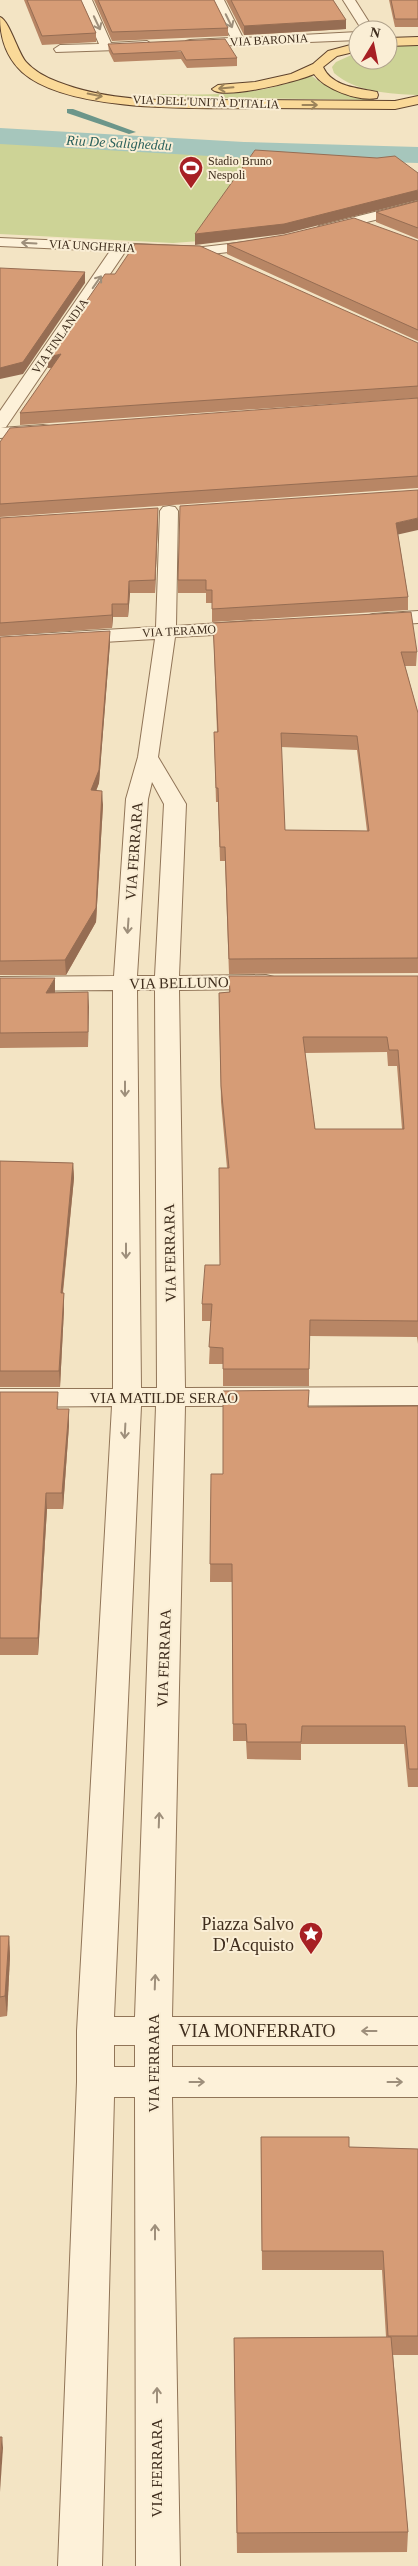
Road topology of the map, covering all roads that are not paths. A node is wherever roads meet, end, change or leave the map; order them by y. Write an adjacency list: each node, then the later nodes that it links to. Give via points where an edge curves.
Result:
1 (86, 0): 14 (street, one-way to 14)
2 (218, 0): 11 (street, one-way to 11)
3 (349, 0): 4 (street)
4 (362, 20)
5 (0, 22): 15 (main road, VIA DELL'UNITÀ D'ITALIA)
6 (418, 34): 7 (main road)
7 (398, 35)
8 (348, 37): 11 (street, VIA BARONIA)
9 (418, 40): 10 (main road)
10 (398, 41)
11 (239, 42): 12 (street, VIA BARONIA); 18 (street)
12 (179, 44)
13 (160, 45): 14 (street)
14 (107, 47): 16 (street)
15 (11, 48): 21 (main road, VIA DELL'UNITÀ D'ITALIA, via 60,76 100,85); 24 (main road, VIA DELL'UNITÀ D'ITALIA, one-way to 24, via 28,72 43,80 69,90 104,97 169,103)
16 (60, 49)
17 (348, 50): 19 (main road, VIA DELL'UNITÀ D'ITALIA, via 324,58)
18 (284, 53)
19 (317, 66): 20 (main road, VIA DELL'UNITÀ D'ITALIA); 20 (main road); 23 (main road, via 319,74 327,82 343,88)
20 (296, 68): 22 (main road, VIA DELL'UNITÀ D'ITALIA, one-way to 22, via 245,87)
21 (155, 90)
22 (201, 90)
23 (418, 100): 24 (main road, VIA DELL'UNITÀ D'ITALIA)
24 (395, 104): 25 (main road)
25 (418, 105)
26 (418, 205): 27 (street)
27 (354, 221): 28 (street); 29 (street)
28 (376, 230)
29 (310, 233)
30 (274, 241): 33 (street, VIA UNGHERIA)
31 (0, 242): 32 (street, VIA UNGHERIA, one-way to 31)
32 (120, 248): 33 (street, VIA UNGHERIA); 35 (street, VIA FINLANDIA, one-way to 32)
33 (203, 251): 34 (street)
34 (227, 262)
35 (0, 423)
36 (64, 428): 37 (street)
37 (0, 433)
38 (189, 509): 39 (street)
39 (169, 511): 40 (street); 44 (street, VIA FERRARA)
40 (149, 512)
41 (418, 617): 42 (street)
42 (359, 621)
43 (270, 626): 44 (street, VIA TERAMO)
44 (166, 632): 45 (street, VIA TERAMO); 46 (street, VIA FERRARA)
45 (0, 642)
46 (148, 757): 48 (street, VIA FERRARA, via 175,804); 50 (street, VIA FERRARA, one-way to 50, via 137,799)
47 (290, 982): 48 (street, VIA BELLUNO)
48 (167, 983): 50 (street, VIA BELLUNO); 54 (street, VIA FERRARA)
49 (0, 984): 50 (street, VIA BELLUNO)
50 (125, 984): 52 (street, VIA FERRARA, one-way to 52)
51 (418, 1396): 54 (street, VIA MATILDE SERAO)
52 (127, 1397): 53 (street, VIA MATILDE SERAO); 54 (street, VIA MATILDE SERAO); 55 (street, VIA FERRARA, one-way to 55)
53 (0, 1398)
54 (171, 1398): 56 (street, VIA FERRARA, one-way to 54)
55 (95, 2031): 56 (street, VIA MONFERRATO); 58 (street, VIA FERRARA)
56 (153, 2031): 57 (street, VIA MONFERRATO, one-way to 56); 59 (street, VIA FERRARA)
57 (418, 2031)
58 (96, 2082): 59 (street); 61 (street, VIA FERRARA)
59 (154, 2082): 60 (street, one-way to 60); 62 (street, VIA FERRARA, one-way to 59)
60 (418, 2082)
61 (80, 2566)
62 (158, 2566)

